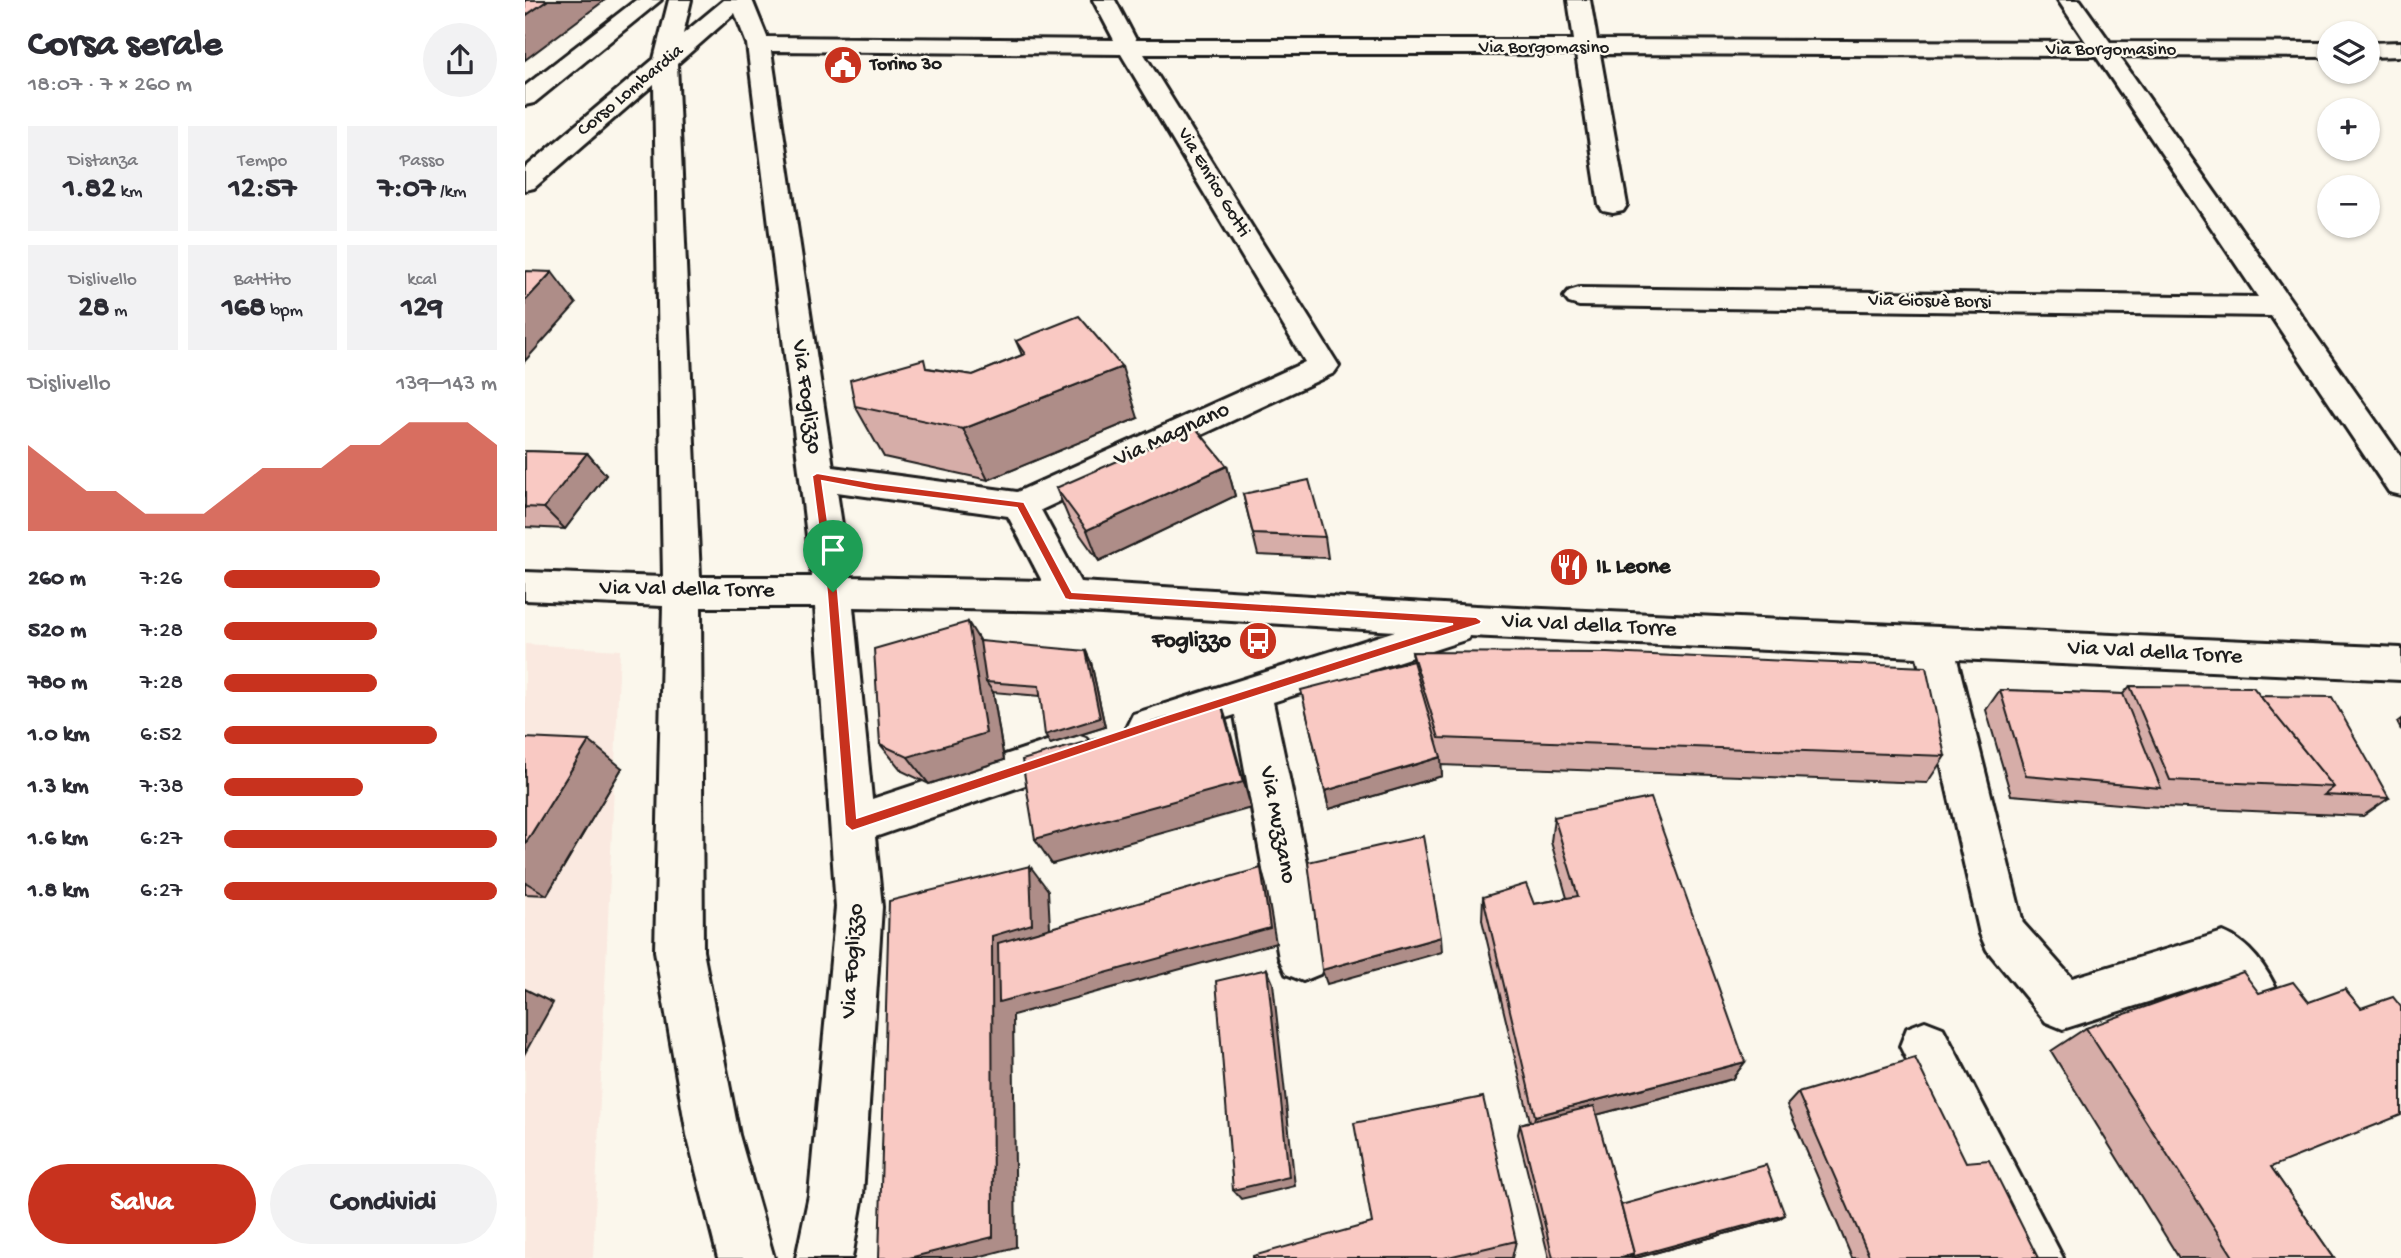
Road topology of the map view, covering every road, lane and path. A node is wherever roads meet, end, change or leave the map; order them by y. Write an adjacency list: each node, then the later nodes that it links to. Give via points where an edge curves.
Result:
1 (650, 0): 15 (street)
2 (680, 0): 14 (street)
3 (739, 0): 7 (street, Via Foglizzo); 14 (street, Corso Lombardia)
4 (1104, 0): 8 (street, Via Enrico Gotti)
5 (1579, 0): 9 (street)
6 (2069, 0): 11 (street)
7 (758, 44): 8 (street, Via Borgomasino); 23 (street, Via Foglizzo)
8 (1128, 46): 9 (street, Via Borgomasino); 22 (street, Via Enrico Gotti)
9 (1588, 48): 11 (street, Via Borgomasino); 19 (street)
10 (2401, 49): 13 (street)
11 (2104, 50): 12 (street, Via Borgomasino); 21 (street)
12 (2317, 50)
13 (2380, 50)
14 (665, 63): 16 (street); 17 (street, Corso Lombardia)
15 (525, 98)
16 (667, 116): 17 (street); 27 (street)
17 (598, 120): 18 (street, Corso Lombardia)
18 (525, 181)
19 (1613, 205)
20 (1579, 297): 21 (street, Via Giosuè Borsi)
21 (2281, 307): 24 (street)
22 (1324, 366): 25 (street, Via Magnano)
23 (817, 476): 25 (street); 28 (street, Via Foglizzo)
24 (2401, 483)
25 (1020, 505): 29 (street)
26 (525, 586): 27 (street, Via Val della Torre)
27 (682, 592): 28 (street, Via Val della Torre); 38 (street, via 679,950 713,1135)
28 (833, 592): 29 (street, Via Val della Torre); 34 (street, Via Foglizzo)
29 (1069, 596): 30 (street, Via Val della Torre)
30 (1476, 621): 31 (street, Via Val della Torre); 33 (street)
31 (1933, 643): 32 (street, Via Val della Torre); 36 (street, via 2003,934 2063,1005 2223,955)
32 (2401, 664)
33 (1251, 692): 34 (street); 35 (street, Via Muzzano)
34 (852, 825): 39 (street, Via Foglizzo, via 859,906 836,1195)
35 (1303, 958)
36 (2255, 995)
37 (1925, 1046): 40 (street)
38 (746, 1258)
39 (824, 1258)
40 (2035, 1258)

